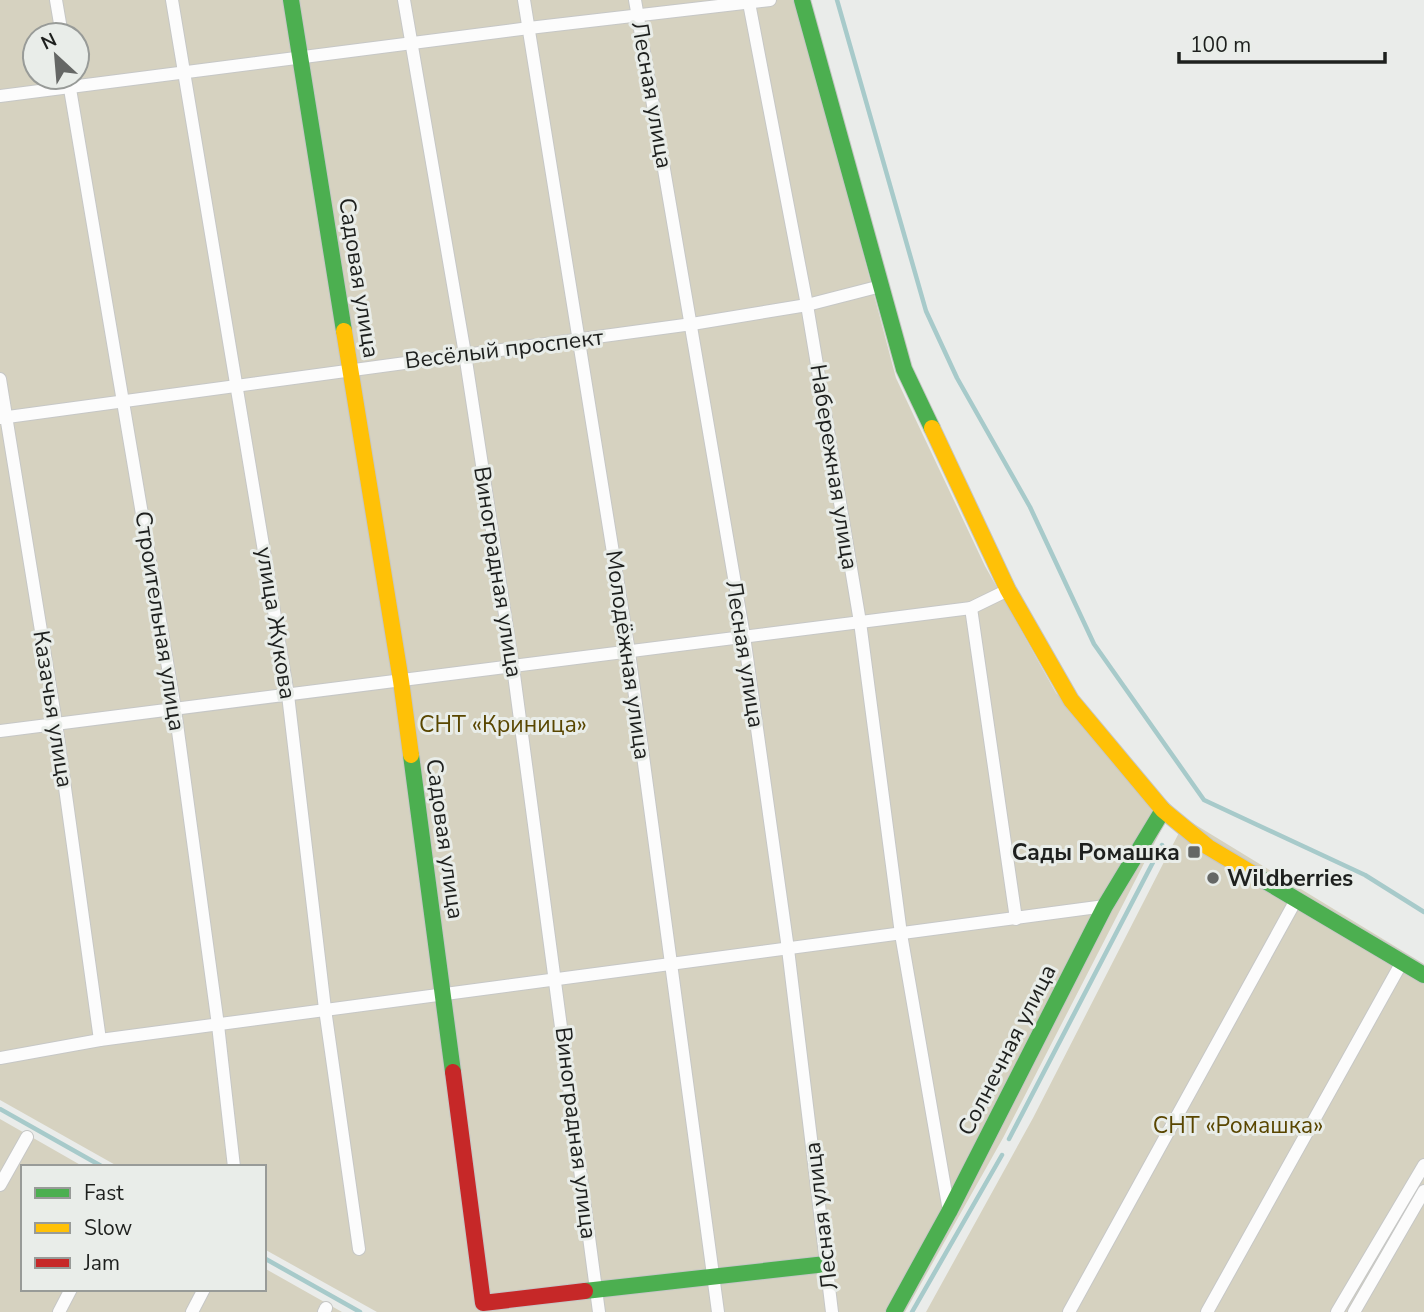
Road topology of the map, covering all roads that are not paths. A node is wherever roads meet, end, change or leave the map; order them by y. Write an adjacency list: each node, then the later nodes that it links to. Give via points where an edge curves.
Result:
1 (56, 0): 11 (street)
2 (172, 0): 15 (street, улица Жукова)
3 (291, 0): 14 (street, Садовая улица)
4 (404, 0): 13 (street, Виноградная улица)
5 (524, 0): 12 (street, Молодёжная улица)
6 (635, 0): 10 (street, Лесная улица)
7 (770, 0): 9 (street)
8 (802, 0): 20 (street)
9 (749, 3): 10 (street); 21 (street, Набережная улица)
10 (637, 14): 12 (street); 22 (street, Лесная улица)
11 (60, 21)
12 (529, 27): 13 (street); 23 (street, Молодёжная улица)
13 (410, 43): 14 (street); 24 (street, Виноградная улица)
14 (301, 57): 15 (street); 25 (street, Садовая улица)
15 (183, 71): 16 (street); 27 (street, улица Жукова)
16 (91, 80)
17 (25, 91): 19 (street)
18 (71, 91): 28 (street, Строительная улица)
19 (0, 96)
20 (881, 286): 21 (street, Весёлый проспект); 30 (street, via 904,369)
21 (807, 305): 22 (street, Весёлый проспект); 32 (street, Набережная улица)
22 (692, 324): 23 (street, Весёлый проспект); 33 (street, Лесная улица)
23 (578, 339): 24 (street, Весёлый проспект); 34 (street, Молодёжная улица)
24 (464, 354): 25 (street, Весёлый проспект); 35 (street, Виноградная улица)
25 (350, 369): 27 (street, Весёлый проспект); 36 (street, Садовая улица)
26 (0, 379): 29 (street, Казачья улица)
27 (237, 386): 28 (street, Весёлый проспект); 37 (street, улица Жукова)
28 (123, 400): 29 (street, Весёлый проспект); 38 (street, Строительная улица)
29 (3, 417): 39 (street, Казачья улица)
30 (1007, 590): 31 (street); 41 (street, via 1071,700)
31 (971, 608): 32 (street); 44 (street)
32 (860, 621): 33 (street); 45 (street, Набережная улица)
33 (744, 636): 34 (street); 46 (street, Лесная улица)
34 (629, 652): 35 (street); 48 (street, Молодёжная улица)
35 (513, 667): 36 (street); 50 (street, Виноградная улица)
36 (401, 681): 37 (street); 51 (street, Садовая улица)
37 (288, 695): 38 (street); 52 (street, улица Жукова)
38 (175, 709): 39 (street); 53 (street, Строительная улица)
39 (56, 723): 40 (street); 54 (street, Казачья улица)
40 (0, 731)
41 (1163, 810): 42 (street, via 1208,847); 43 (street, Солнечная улица)
42 (1296, 900): 47 (street); 74 (street)
43 (1105, 906): 44 (street); 61 (street, Солнечная улица)
44 (1016, 919): 45 (street)
45 (901, 934): 46 (street); 61 (street, Набережная улица)
46 (789, 949): 48 (street); 63 (street, Лесная улица)
47 (1402, 962): 49 (street); 75 (street)
48 (670, 965): 50 (street); 64 (street, Молодёжная улица)
49 (1424, 975)
50 (556, 980): 51 (street); 65 (street, Виноградная улица)
51 (443, 995): 52 (street); 65 (street, Садовая улица, via 483,1303)
52 (325, 1009): 53 (street); 62 (street, улица Жукова)
53 (218, 1026): 54 (street); 57 (street, Строительная улица)
54 (100, 1040): 55 (street)
55 (0, 1058)
56 (27, 1137): 59 (street)
57 (234, 1165)
58 (1424, 1166): 76 (street)
59 (0, 1185)
60 (1424, 1191): 77 (street)
61 (950, 1212): 73 (street, Солнечная улица)
62 (359, 1249)
63 (827, 1264): 64 (street, Садовая улица); 72 (street, Лесная улица)
64 (713, 1275): 65 (street, Садовая улица); 71 (street, Молодёжная улица)
65 (596, 1289): 70 (street, Виноградная улица)
66 (70, 1291): 68 (street)
67 (203, 1291): 69 (street)
68 (59, 1312)
69 (192, 1312)
70 (599, 1312)
71 (718, 1312)
72 (832, 1312)
73 (894, 1312)
74 (1069, 1312)
75 (1207, 1312)
76 (1337, 1312)
77 (1354, 1312)

